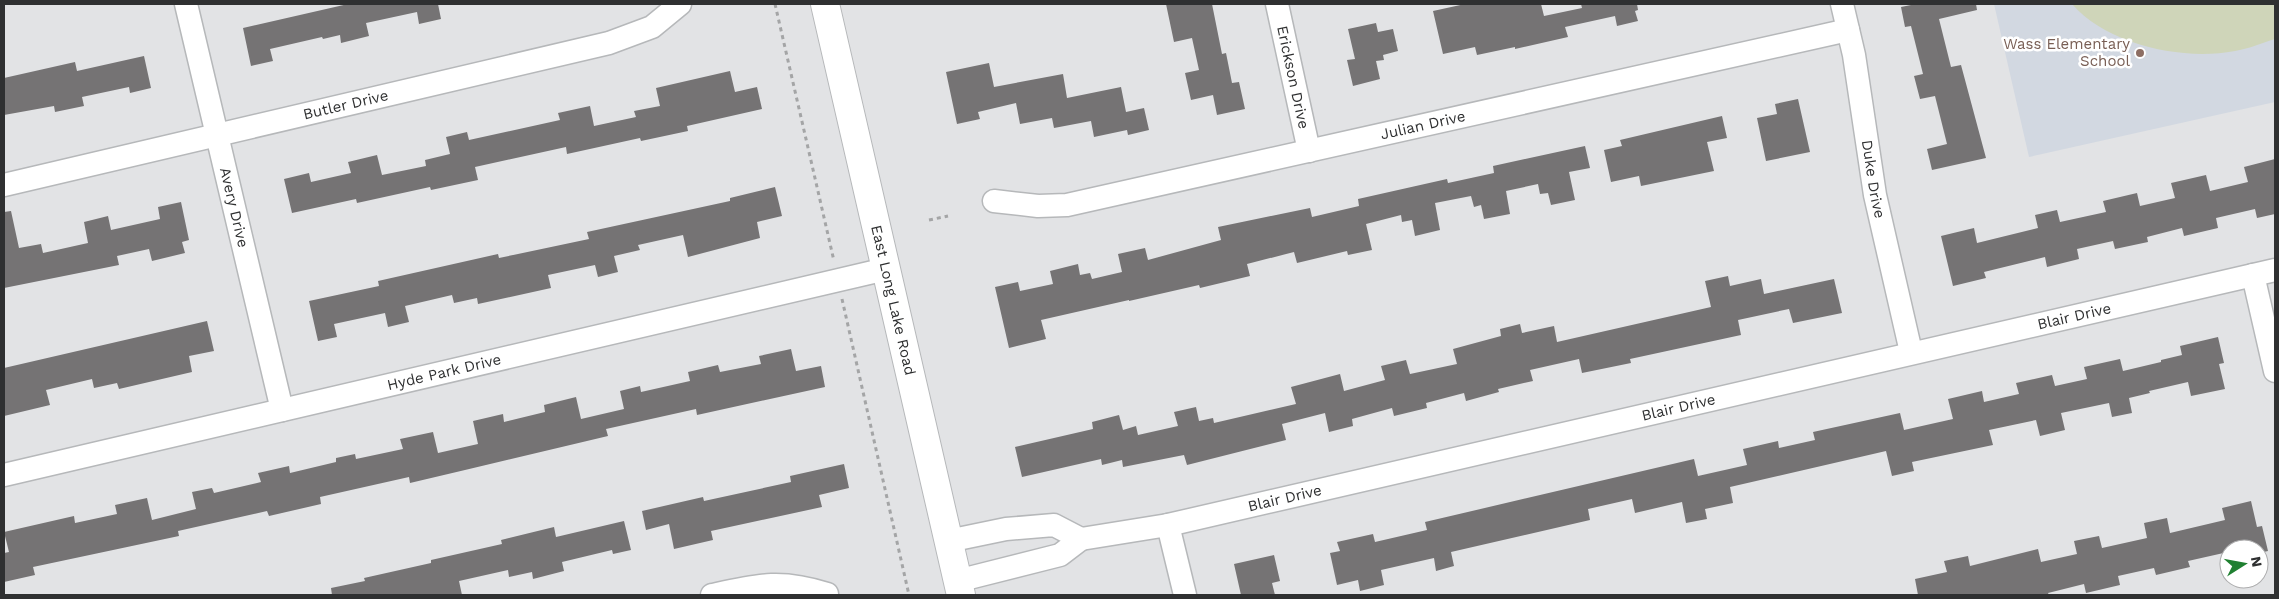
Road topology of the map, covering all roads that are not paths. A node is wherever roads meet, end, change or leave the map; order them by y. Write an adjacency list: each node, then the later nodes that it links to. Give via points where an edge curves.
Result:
1 (186, 4): 7 (street, Avery Drive)
2 (680, 4): 7 (street, Butler Drive, via 652,26 609,43)
3 (825, 4): 11 (main road, East Long Lake Road)
4 (1277, 4): 8 (street, Erickson Drive)
5 (1842, 4): 6 (street, Duke Drive)
6 (1848, 30): 8 (street, Julian Drive); 14 (street, Duke Drive, via 1875,195)
7 (217, 135): 9 (street, Butler Drive); 16 (street, Avery Drive)
8 (1309, 151): 10 (street, Julian Drive, via 1066,205 1038,206)
9 (4, 185)
10 (994, 201)
11 (886, 269): 16 (street, Hyde Park Drive); 20 (main road, East Long Lake Road)
12 (2275, 270): 13 (street, Blair Drive)
13 (2253, 275): 14 (street, Blair Drive); 15 (street)
14 (1911, 352): 18 (street, Blair Drive)
15 (2275, 371)
16 (282, 410): 17 (street, Hyde Park Drive)
17 (4, 475)
18 (1168, 525): 19 (street, Blair Drive); 24 (street)
19 (1081, 540): 20 (street, via 1054,525 1006,529); 21 (street, Blair Drive, via 1060,556)
20 (948, 541): 21 (main road, East Long Lake Road)
21 (959, 588)
22 (827, 594): 23 (street, via 804,586 779,583)
23 (712, 595)
24 (1185, 595)

